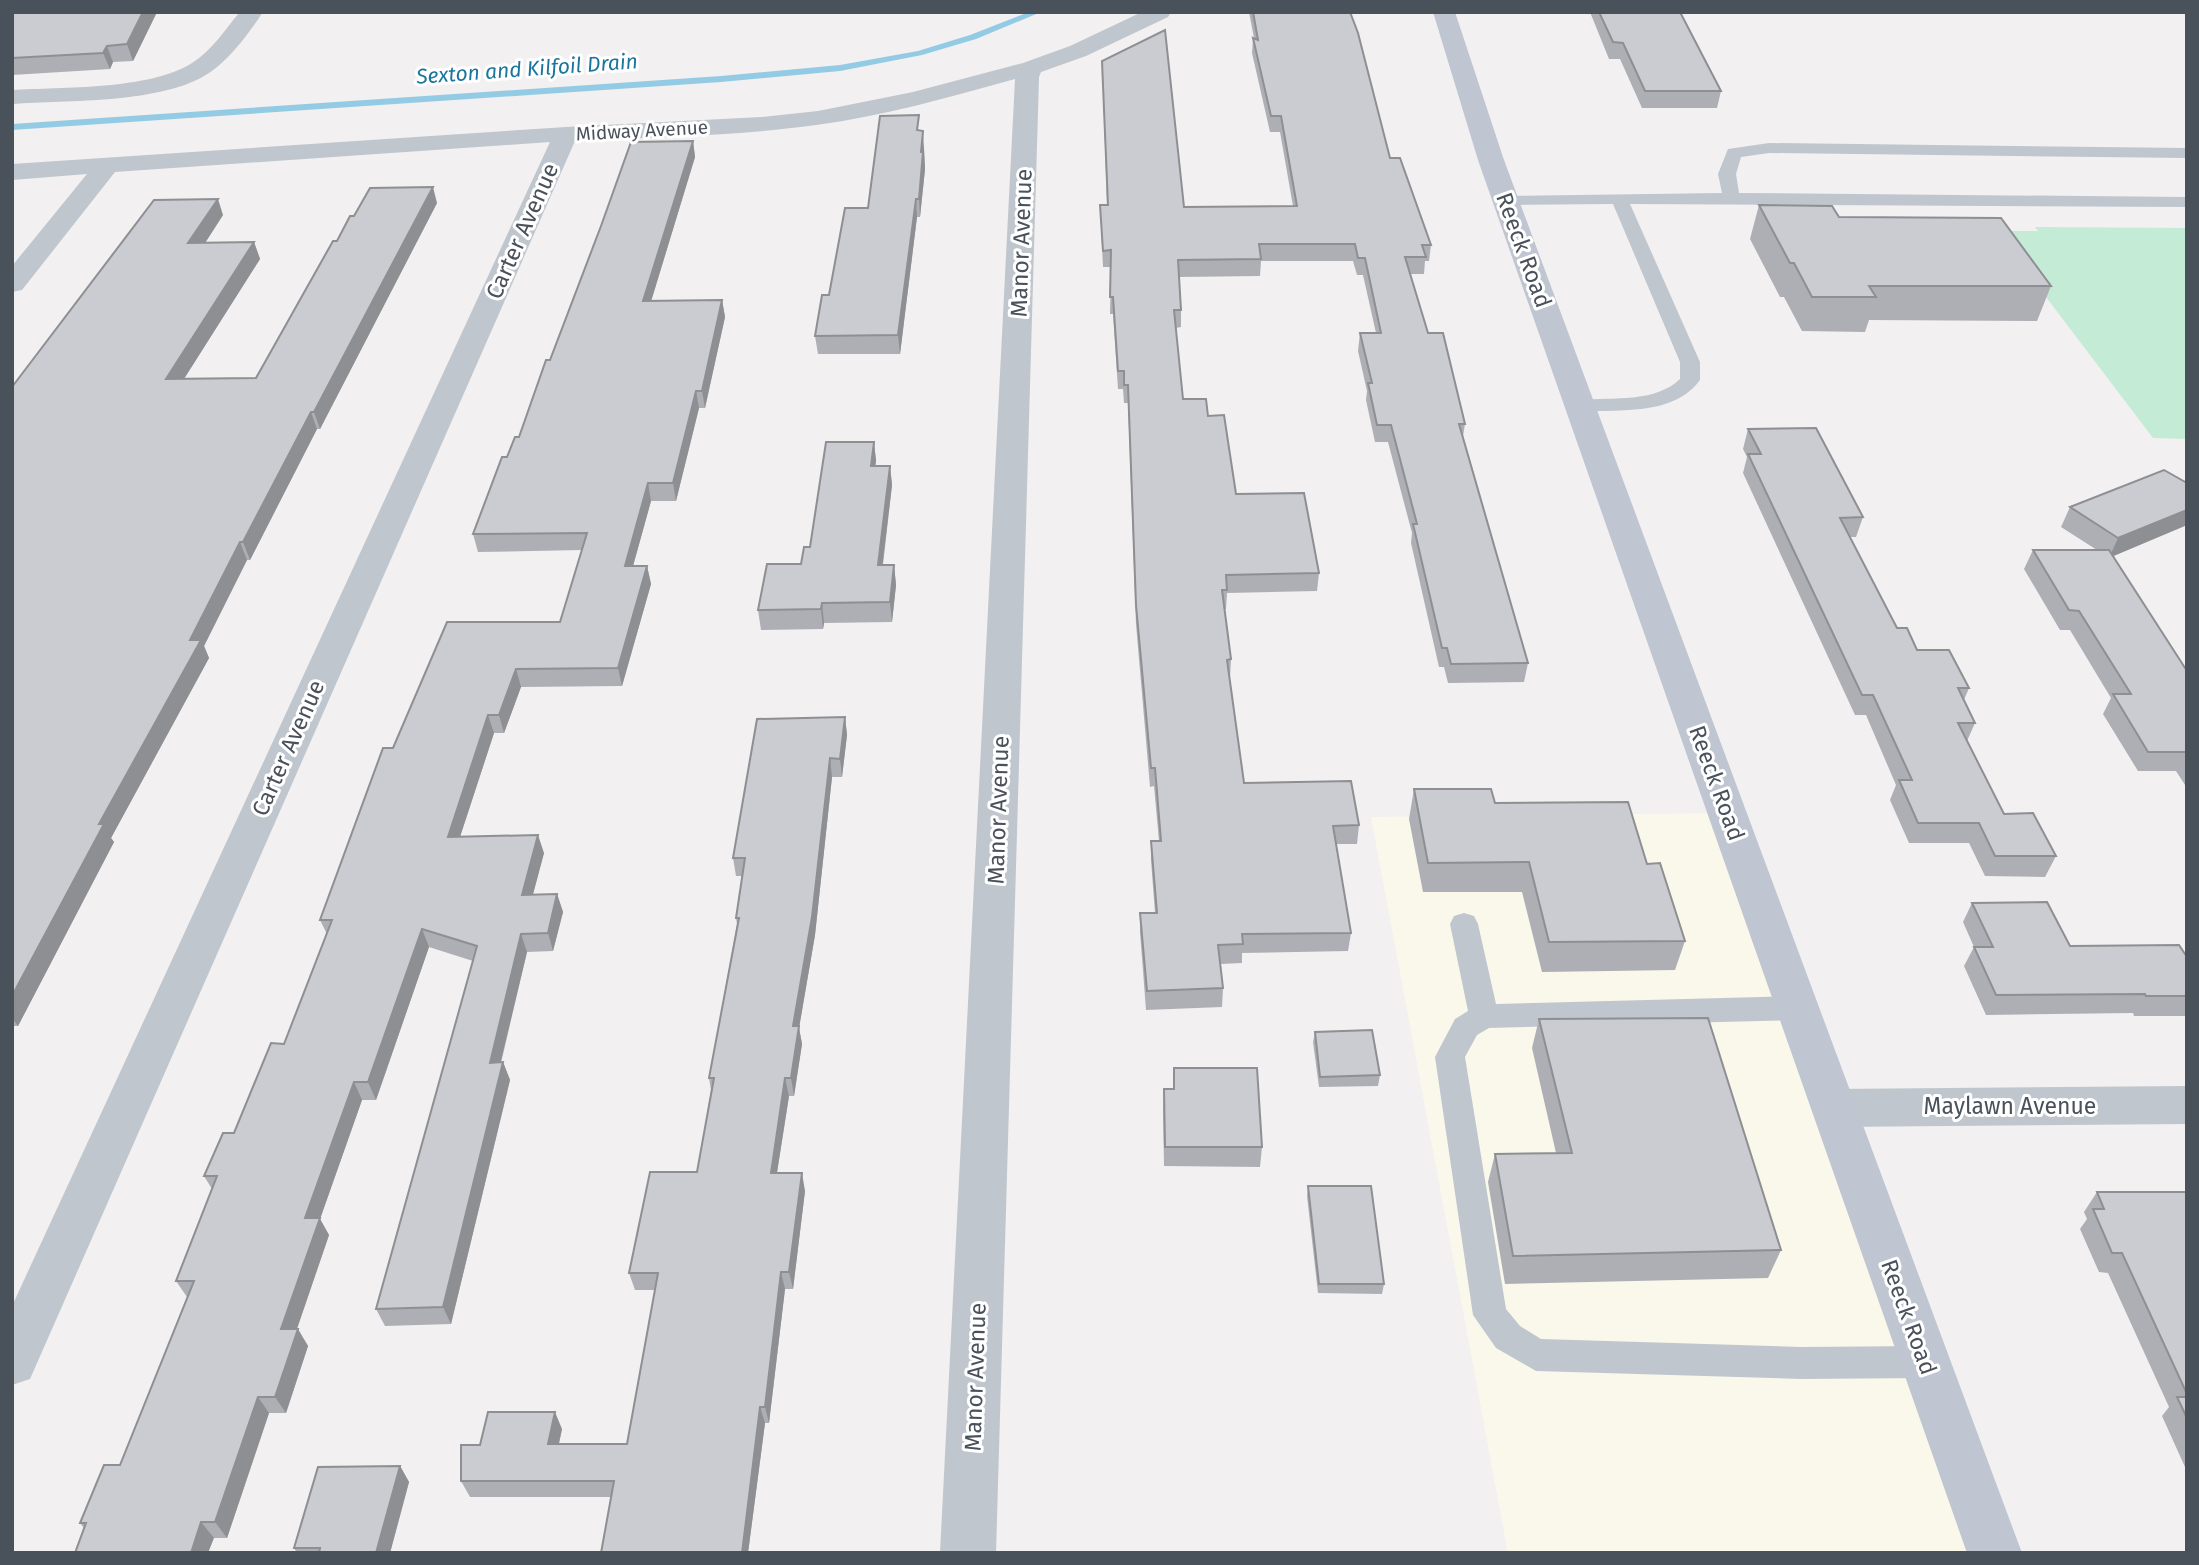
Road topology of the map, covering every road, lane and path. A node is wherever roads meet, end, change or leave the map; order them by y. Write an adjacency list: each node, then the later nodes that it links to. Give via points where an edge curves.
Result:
1 (251, 12): 5 (street, via 203,67 177,80)
2 (1160, 12): 4 (street, Midway Avenue, via 1079,51)
3 (1444, 12): 13 (street, Reeck Road)
4 (1031, 68): 6 (street, Midway Avenue, via 915,99 818,118); 27 (street, Manor Avenue, via 1027,77)
5 (12, 97)
6 (566, 134): 8 (street, Midway Avenue); 25 (street, Carter Avenue)
7 (2187, 153): 11 (lane, via 1769,148 1734,153 1727,174)
8 (108, 165): 9 (street, Midway Avenue); 18 (street)
9 (12, 172)
10 (1691, 197): 11 (lane); 12 (lane); 16 (lane, via 1774,216)
11 (1731, 197): 14 (lane)
12 (1619, 198): 13 (lane); 19 (lane, via 1690,362 1690,380 1661,400)
13 (1506, 200): 19 (street, Reeck Road)
14 (1933, 201): 15 (lane); 17 (lane)
15 (2187, 202)
16 (1828, 217)
17 (1882, 218)
18 (12, 284)
19 (1580, 406): 21 (street, Reeck Road)
20 (1464, 924): 22 (lane)
21 (1798, 1008): 22 (lane); 24 (street, Reeck Road)
22 (1484, 1016): 26 (lane, via 1466,1027 1450,1057 1490,1315 1508,1337 1536,1355 1550,1357)
23 (2187, 1105): 24 (street, Maylawn Avenue)
24 (1834, 1108): 26 (street, Reeck Road)
25 (12, 1362)
26 (1925, 1362): 28 (street, Reeck Road)
27 (968, 1553)
28 (1995, 1553)

